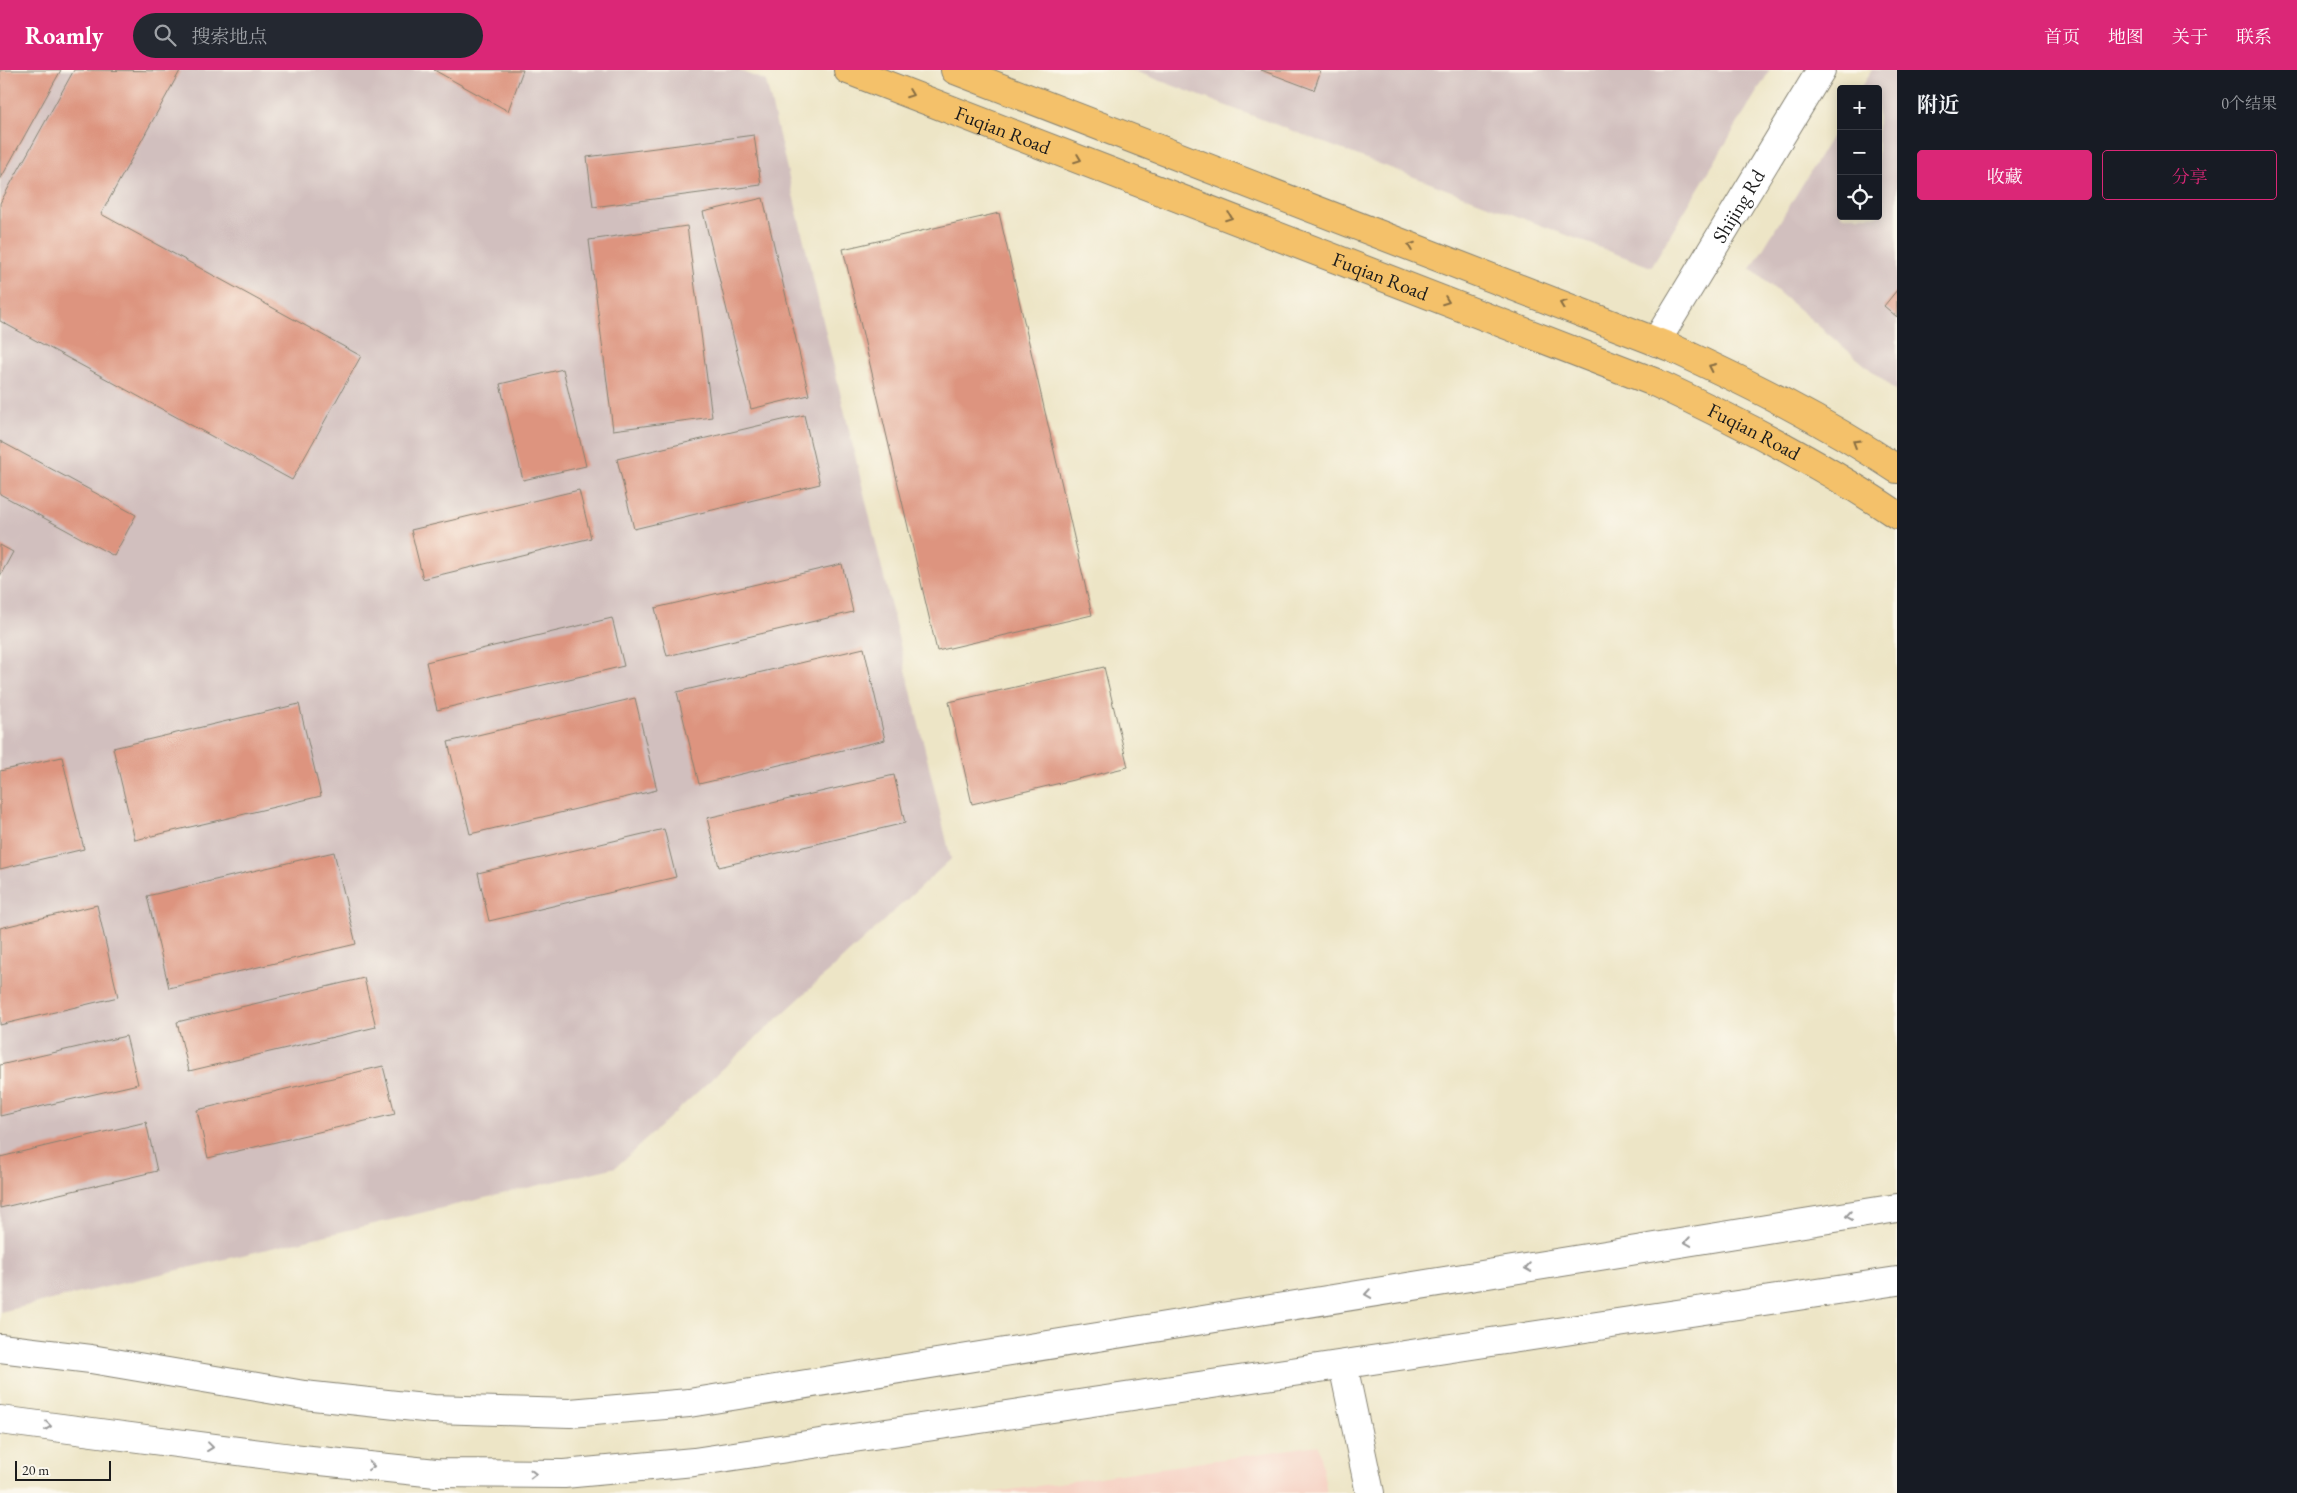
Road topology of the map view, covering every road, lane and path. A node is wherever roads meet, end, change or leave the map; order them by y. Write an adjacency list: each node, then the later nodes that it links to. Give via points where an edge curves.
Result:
1 (848, 70): 6 (main road, Fuqian Road, one-way to 6, via 1654,382 1800,455)
2 (955, 70): 4 (main road, Fuqian Road, one-way to 2)
3 (1821, 70): 4 (street, Shijing Rd)
4 (1656, 342): 5 (main road, Fuqian Road, one-way to 4, via 1819,421 1746,382)
5 (1897, 469)
6 (1897, 515)
7 (1897, 1208): 9 (street, one-way to 9, via 689,1403 570,1412 432,1409 314,1396 91,1359)
8 (1897, 1281): 10 (street)
9 (1, 1348)
10 (1343, 1365): 11 (street, one-way to 10, via 436,1473 564,1474 694,1462); 12 (street)
11 (0, 1420)
12 (1370, 1493)

